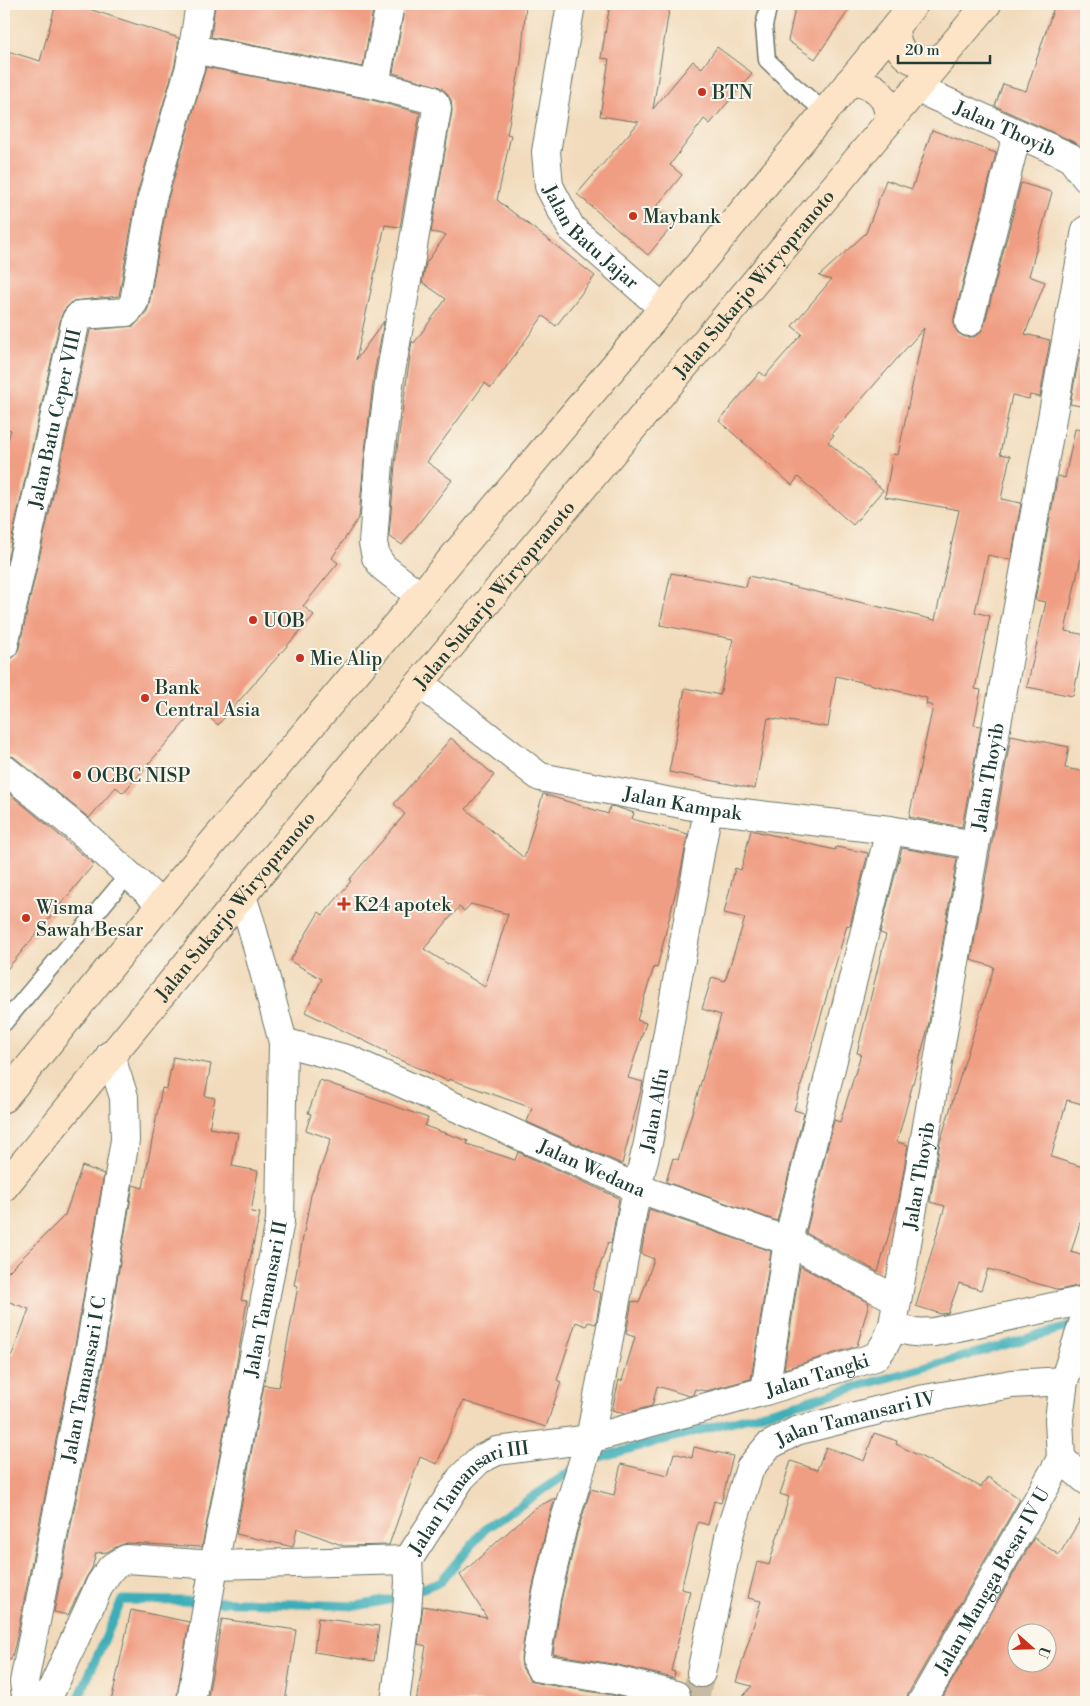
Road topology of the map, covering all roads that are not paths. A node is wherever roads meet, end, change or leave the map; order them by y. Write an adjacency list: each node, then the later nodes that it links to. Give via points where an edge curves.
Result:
1 (200, 4): 8 (street, Jalan Batu Ceper VIII)
2 (390, 4): 11 (street)
3 (571, 4): 18 (street, Jalan Batu Jajar, via 546,152 549,186 571,228)
4 (770, 4): 13 (lane, via 764,26 767,60)
5 (914, 4): 7 (main road)
6 (987, 4): 9 (main road, Jalan Sukarjo Wiryopranoto)
7 (895, 27): 9 (main road, via 896,41 902,53 914,61 927,63); 10 (main road)
8 (193, 49): 11 (street); 21 (street, Jalan Batu Ceper VIII, via 152,198 134,302 127,312 80,315 76,320)
9 (941, 59): 12 (main road, Jalan Sukarjo Wiryopranoto)
10 (849, 82): 13 (main road); 14 (main road, via 861,83 882,95)
11 (376, 85): 20 (street, via 430,99 437,109 390,377 373,543 376,557 384,567)
12 (916, 88): 14 (main road, Jalan Sukarjo Wiryopranoto); 15 (street, Jalan Thoyib)
13 (824, 111): 18 (main road)
14 (890, 119): 22 (main road, Jalan Sukarjo Wiryopranoto)
15 (1017, 134): 16 (street, Jalan Thoyib, via 1070,157); 19 (street)
16 (1086, 178)
17 (1086, 230): 26 (street, Jalan Thoyib)
18 (663, 308): 20 (main road)
19 (969, 322)
20 (420, 596): 29 (main road)
21 (4, 645)
22 (421, 684): 24 (street, Jalan Kampak, via 540,777); 28 (main road, Jalan Sukarjo Wiryopranoto)
23 (4, 768): 27 (street)
24 (708, 809): 25 (street, Jalan Kampak); 35 (street, Jalan Alfu, via 648,1143)
25 (890, 830): 26 (street, Jalan Kampak); 36 (street)
26 (975, 844): 38 (street, Jalan Thoyib)
27 (128, 875): 29 (street); 30 (lane)
28 (242, 896): 31 (street, Jalan Tamansari II); 32 (main road, Jalan Sukarjo Wiryopranoto)
29 (161, 904): 33 (main road)
30 (4, 1023)
31 (283, 1042): 35 (street, Jalan Wedana, via 350,1060); 46 (street, Jalan Tamansari II, via 280,1221)
32 (110, 1055): 34 (main road, Jalan Sukarjo Wiryopranoto); 49 (street, Jalan Tamansari I C, via 124,1097 125,1140 91,1343 24,1682)
33 (4, 1098)
34 (4, 1187)
35 (637, 1188): 36 (street, Jalan Wedana); 42 (street, Jalan Alfu)
36 (788, 1241): 38 (street, Jalan Wedana, via 853,1277); 41 (street)
37 (1086, 1300): 38 (street, via 934,1332 900,1330)
38 (895, 1312): 41 (street, Jalan Tangki, via 885,1344 875,1357)
39 (1086, 1314): 40 (street)
40 (1068, 1371): 43 (street, via 1059,1420); 47 (street, Jalan Tamansari IV, via 919,1400 796,1431 768,1446 750,1468 730,1532)
41 (765, 1391): 42 (street, Jalan Tangki)
42 (589, 1443): 45 (street, Jalan Tamansari III, via 497,1451 478,1460 462,1478); 48 (street, Jalan Alfu, via 562,1529 546,1598 537,1665)
43 (1061, 1460): 44 (street); 53 (street, Jalan Mangga Besar IV U)
44 (1086, 1480)
45 (408, 1571): 46 (street); 52 (street, Jalan Tamansari III, via 407,1611)
46 (210, 1588): 50 (street, via 126,1559 111,1568 100,1584 52,1689); 51 (street, Jalan Tamansari II)
47 (701, 1673)
48 (676, 1695)
49 (26, 1702)
50 (40, 1702)
51 (191, 1702)
52 (395, 1702)
53 (922, 1702)

